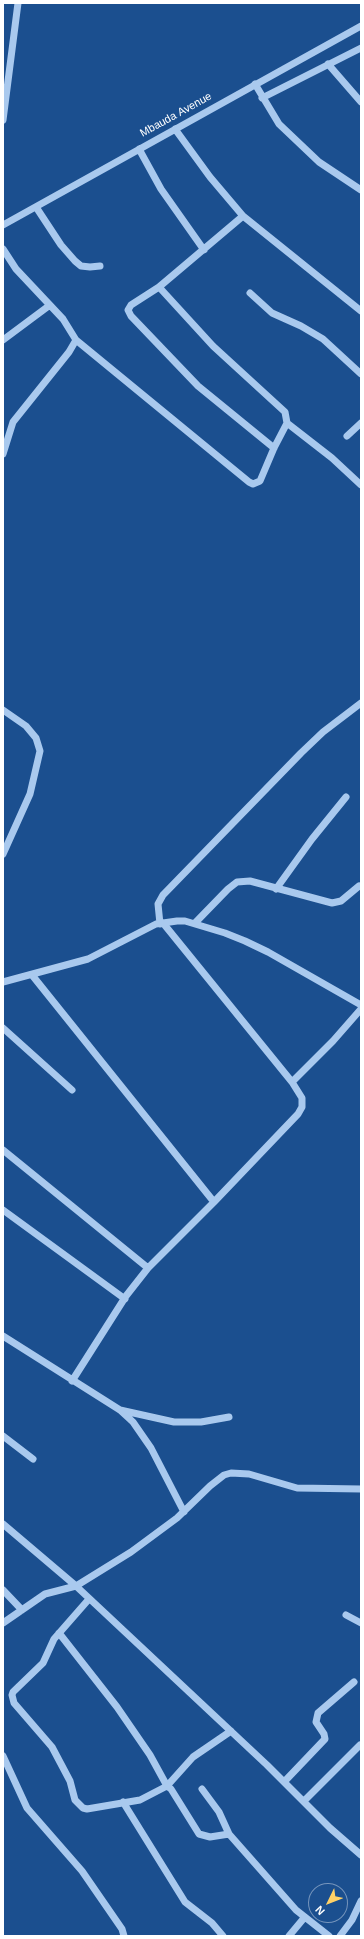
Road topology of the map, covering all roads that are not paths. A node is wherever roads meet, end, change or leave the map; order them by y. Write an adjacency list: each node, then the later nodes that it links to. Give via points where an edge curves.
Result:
1 (18, 3): 8 (street)
2 (361, 26): 5 (street, Mbauda Avenue)
3 (361, 48): 4 (street)
4 (328, 64): 6 (street); 7 (street)
5 (255, 84): 6 (street); 9 (street, Mbauda Avenue)
6 (262, 98): 11 (street, via 279,124 319,162)
7 (361, 102)
8 (3, 120)
9 (175, 129): 10 (street, Mbauda Avenue); 13 (street)
10 (139, 149): 12 (street, Mbauda Avenue); 16 (street, via 161,189)
11 (361, 190)
12 (36, 207): 14 (street, Mbauda Avenue); 17 (street, via 75,261 81,266)
13 (243, 216): 16 (street); 21 (street)
14 (3, 225)
15 (3, 249): 20 (street, via 16,269)
16 (204, 250): 18 (street)
17 (100, 266)
18 (159, 287): 25 (street, via 213,346 282,409 287,416); 28 (street, via 131,305 128,310 131,316 198,386)
19 (250, 293): 24 (street, via 272,313 323,338)
20 (50, 304): 22 (street); 23 (street)
21 (361, 311)
22 (3, 340)
23 (76, 340): 28 (street, via 249,482 253,484 260,481); 29 (street, via 13,422)
24 (361, 374)
25 (287, 423): 28 (street); 30 (street, via 332,458)
26 (361, 423): 27 (street)
27 (348, 436)
28 (274, 448)
29 (3, 454)
30 (361, 485)
31 (361, 703): 37 (street, via 308,745 163,895 158,904)
32 (3, 710): 34 (street, via 26,726 36,738 40,751 30,794)
33 (346, 797): 36 (street, via 312,838)
34 (3, 854)
35 (359, 886): 36 (street, via 337,903)
36 (276, 889): 38 (street, via 250,881 237,882)
37 (162, 923): 38 (street); 39 (street, via 100,954); 44 (street)
38 (195, 923): 41 (street, via 268,952)
39 (32, 975): 40 (street); 47 (street)
40 (3, 982)
41 (361, 1005)
42 (361, 1009): 44 (street)
43 (3, 1028): 45 (street)
44 (292, 1082): 47 (street, via 302,1098 301,1111)
45 (72, 1090)
46 (3, 1150): 49 (street)
47 (214, 1202): 49 (street)
48 (3, 1210): 50 (street)
49 (148, 1268): 50 (street)
50 (125, 1299): 52 (street)
51 (3, 1336): 52 (street)
52 (72, 1381): 53 (street, via 108,1400)
53 (120, 1410): 54 (street, via 174,1422 201,1422); 58 (street, via 151,1448)
54 (229, 1417)
55 (3, 1436): 56 (street)
56 (33, 1459)
57 (361, 1489): 58 (street, via 297,1488 249,1474 230,1473 218,1479)
58 (184, 1512): 60 (street, via 131,1552)
59 (3, 1524): 60 (street)
60 (76, 1586): 62 (street); 63 (street, via 45,1594)
61 (3, 1590): 63 (street)
62 (89, 1598): 67 (street); 69 (street)
63 (22, 1610): 65 (street)
64 (346, 1614): 66 (street)
65 (3, 1623)
66 (361, 1623)
67 (59, 1633): 73 (street, via 121,1713); 76 (street, via 51,1644 46,1659 13,1692 12,1700 52,1747 78,1804 87,1809)
68 (354, 1682): 72 (street, via 318,1713 316,1722 325,1739)
69 (231, 1731): 72 (street); 73 (street, via 192,1757)
70 (360, 1745): 75 (street)
71 (3, 1756): 81 (street, via 27,1808 82,1871 122,1929)
72 (284, 1782): 75 (street)
73 (167, 1786): 76 (street, via 146,1798); 77 (street, via 199,1834 210,1837)
74 (202, 1789): 77 (street, via 219,1812)
75 (304, 1801): 78 (street)
76 (123, 1802): 82 (street, via 185,1902 212,1923)
77 (229, 1834): 80 (street)
78 (361, 1855)
79 (361, 1901): 85 (street, via 352,1920)
80 (304, 1918): 83 (street); 84 (street)
81 (124, 1936)
82 (223, 1936)
83 (289, 1936)
84 (329, 1936)
85 (340, 1936)

